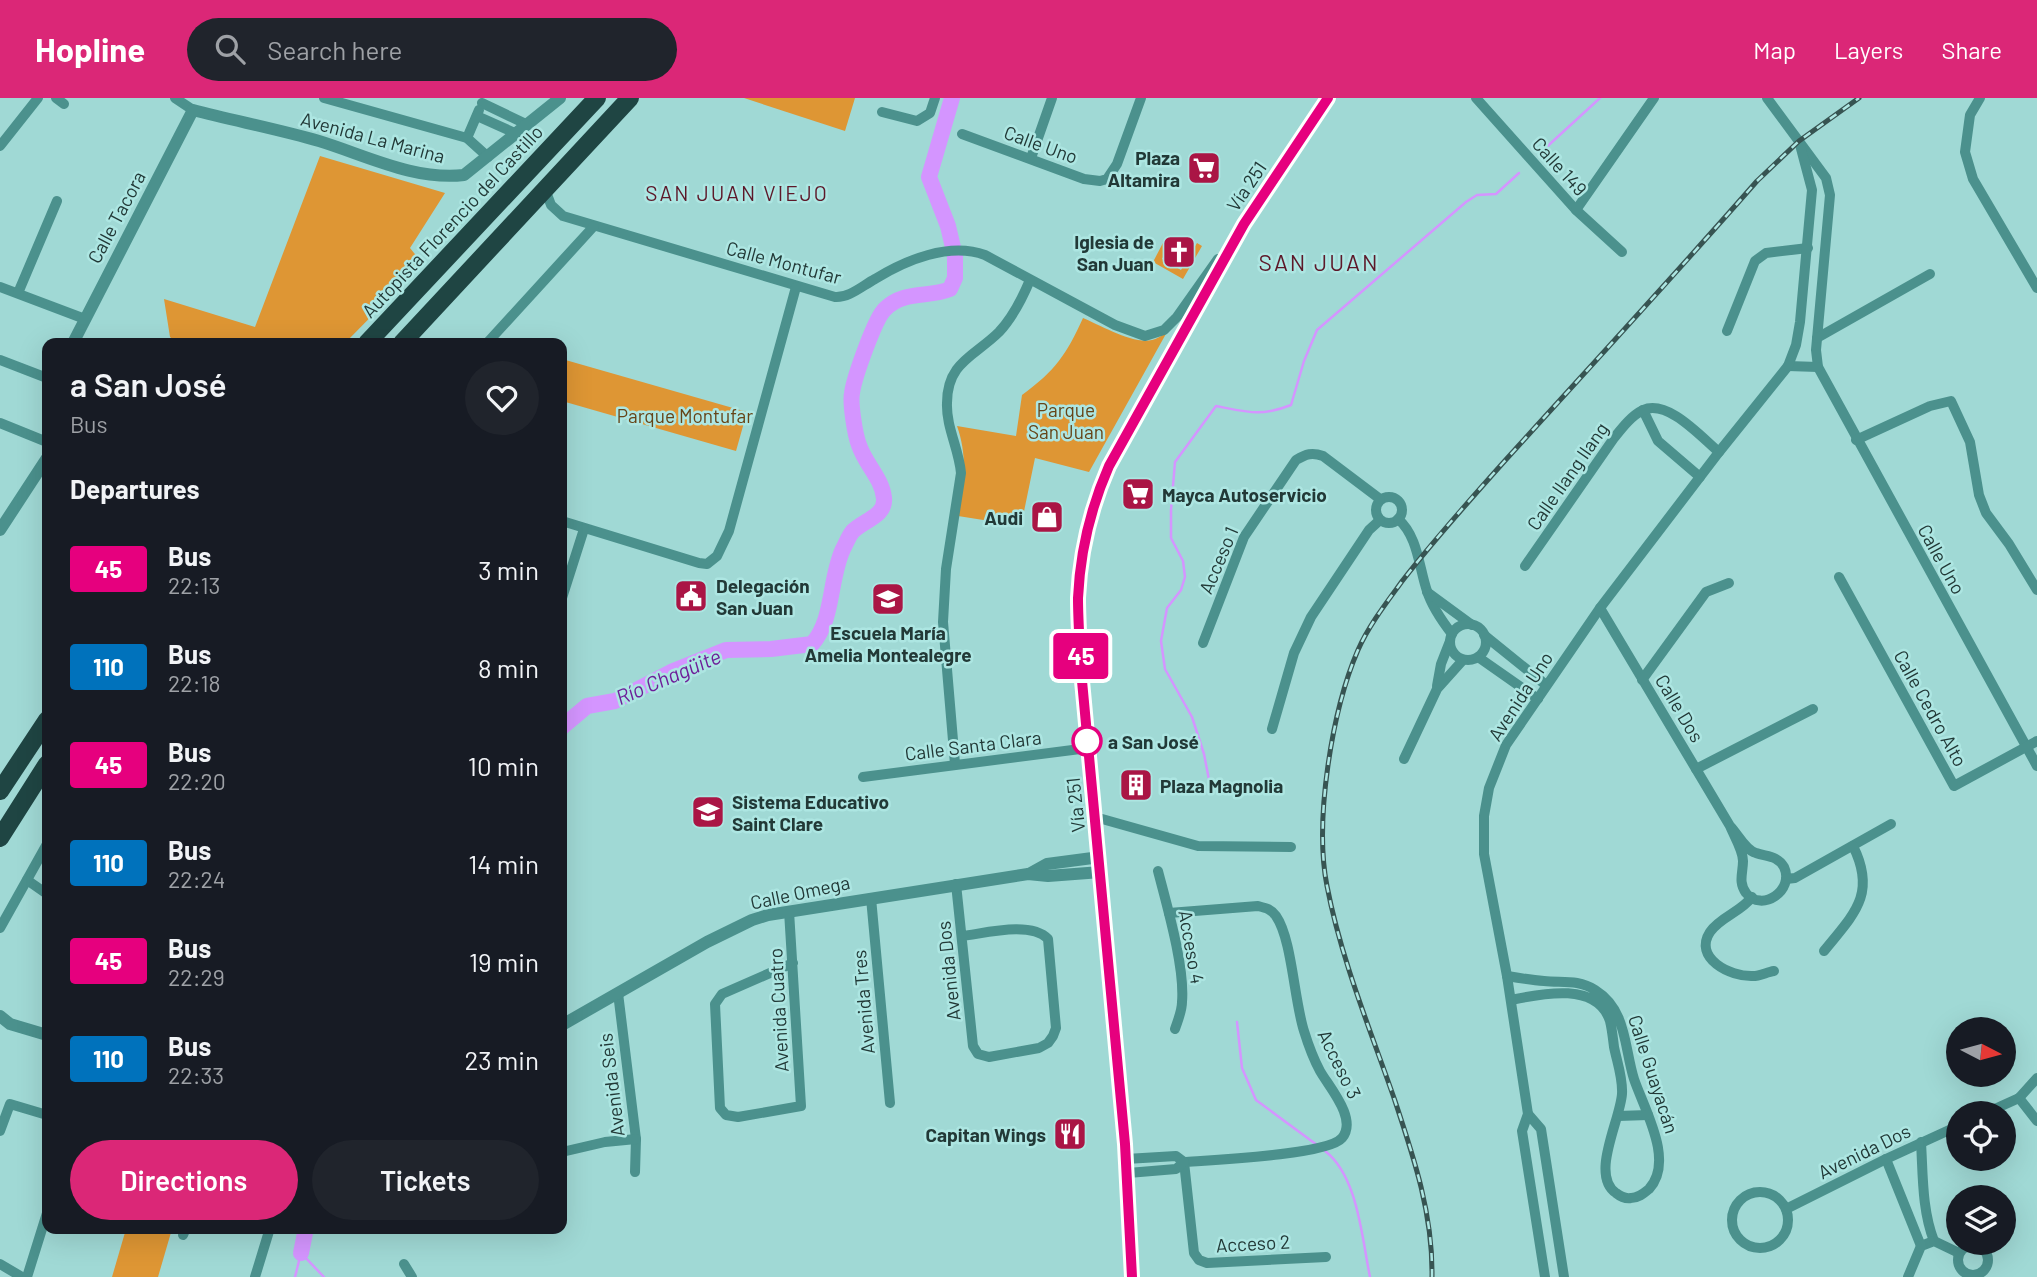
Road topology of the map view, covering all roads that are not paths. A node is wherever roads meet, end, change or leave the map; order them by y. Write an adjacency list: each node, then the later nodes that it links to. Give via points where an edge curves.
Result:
1 (38, 98): 25 (street)
2 (175, 98): 17 (street)
3 (324, 98): 13 (street)
4 (560, 98): 20 (street, Avenida La Marina)
5 (630, 98): 28 (highway)
6 (934, 98): 18 (street, via 930,113 917,121)
7 (1052, 98): 27 (street)
8 (1141, 98): 27 (street, Calle Uno, via 1107,179 1084,179)
9 (1328, 98): 31 (main road, Vía 251)
10 (1654, 98): 30 (street)
11 (1767, 98): 24 (street)
12 (1980, 98): 35 (street, via 1970,115 1965,152 1973,179)
13 (339, 100): 23 (street)
14 (483, 101): 19 (street); 20 (street)
15 (592, 101): 45 (highway, Autopista Florencio del Castillo)
16 (1483, 101): 30 (street, Calle 149)
17 (193, 110): 26 (street, Avenida La Marina, via 424,174 464,175); 42 (street, Calle Tacora)
18 (881, 112)
19 (477, 116): 21 (street); 23 (street)
20 (528, 125): 21 (street, Avenida La Marina)
21 (517, 134): 26 (street, Avenida La Marina)
22 (962, 134): 27 (street, Calle Uno)
23 (467, 138): 26 (street)
24 (1799, 141): 33 (street, Avenida Uno, via 1811,190); 48 (street, via 1826,178 1830,195)
25 (0, 146)
26 (488, 157)
27 (1031, 158)
28 (545, 189): 32 (street, Calle Montufar, via 556,211); 46 (highway)
29 (57, 201): 41 (street)
30 (1576, 210): 34 (street, Calle 149)
31 (1244, 224): 37 (street, Calle Montufar, via 1177,317 1154,334 1125,330); 88 (main road, Vía 251, via 1115,454 1097,495 1078,598)
32 (594, 226): 39 (street, Calle Montufar); 47 (street)
33 (1808, 248): 43 (street, via 1766,253 1755,261); 49 (street, Avenida Uno)
34 (1622, 252)
35 (2032, 268): 40 (street)
36 (1930, 274): 48 (street)
37 (1030, 280): 39 (street, Calle Montufar, via 964,249 887,272 840,298); 91 (street, via 1006,322 958,365 948,388 948,416 961,473 943,622)
38 (0, 286): 41 (street)
39 (796, 287): 65 (street, via 729,531 718,555 707,564)
40 (2037, 288)
41 (18, 293): 42 (street)
42 (85, 319): 44 (street, Calle Tacora)
43 (1727, 331)
44 (76, 338)
45 (372, 338)
46 (406, 338)
47 (492, 338)
48 (1817, 344): 52 (street)
49 (1796, 345): 51 (street, Avenida Uno); 52 (street, Calle Uno)
50 (0, 360): 53 (street)
51 (1788, 366): 52 (street); 58 (street, Avenida Uno)
52 (1810, 366): 57 (street, Calle Uno)
53 (42, 376)
54 (1643, 410): 58 (street, via 1670,412); 60 (street, via 1658,441); 67 (street, Calle Ilang Ilang, via 1614,438)
55 (0, 423): 56 (street)
56 (42, 440)
57 (1856, 440): 71 (street, via 1951,401 1970,442 1986,513); 89 (street, Calle Uno)
58 (1719, 452): 60 (street, Avenida Uno)
59 (42, 466): 66 (street)
60 (1700, 477): 73 (street, Avenida Uno)
61 (1380, 499): 62 (street, via 1391,496 1401,503); 63 (street, via 1375,510); 77 (street, Acceso 1, via 1323,456 1306,454 1296,460 1244,537)
62 (1398, 519): 63 (street, via 1393,523); 72 (street, via 1409,533)
63 (1380, 520): 86 (street, via 1311,617 1294,653)
64 (567, 523): 65 (street)
65 (584, 529): 69 (street)
66 (0, 530)
67 (1525, 566)
68 (1839, 577): 89 (street, Calle Cedro Alto, via 1954,786)
69 (567, 582)
70 (1730, 583): 80 (street, via 1706,592)
71 (2037, 590)
72 (1427, 592): 74 (street); 76 (street)
73 (1600, 608): 80 (street, Calle Dos); 81 (street, Avenida Uno)
74 (1472, 625): 75 (street); 76 (street, via 1464,625)
75 (1484, 635): 78 (street); 81 (street)
76 (1451, 638): 79 (street, via 1451,649); 82 (street)
77 (1203, 643)
78 (1478, 657): 79 (street); 83 (street)
79 (1463, 660): 82 (street)
80 (1642, 680): 93 (street, Calle Dos)
81 (1546, 685): 83 (street, Avenida Uno)
82 (1437, 689): 90 (street)
83 (1538, 699): 121 (street, Avenida Uno, via 1506,745 1489,788 1484,816 1484,854)
84 (1813, 709): 93 (street)
85 (42, 728): 96 (highway)
86 (1272, 729)
87 (2037, 741): 89 (street)
88 (1088, 748): 91 (street, Calle Santa Clara); 97 (main road, Vía 251)
89 (2025, 748): 92 (street, Calle Uno)
90 (1404, 759)
91 (955, 764): 95 (street, Calle Santa Clara)
92 (2037, 766)
93 (1696, 769): 99 (street, Calle Dos)
94 (42, 772): 100 (highway)
95 (863, 777)
96 (0, 792)
97 (1095, 817): 102 (street, via 1198,846); 104 (main road, Vía 251)
98 (1891, 824): 101 (street)
99 (1730, 826): 108 (street, Calle Dos, via 1748,849 1777,860); 112 (street, Calle Dos, via 1743,857 1745,892)
100 (0, 838)
101 (1853, 846): 108 (street); 118 (street, via 1862,864 1859,903)
102 (1291, 847)
103 (42, 853): 109 (street)
104 (1100, 856): 106 (main road, Vía 251); 107 (street, Calle Omega, via 1047,864)
105 (1158, 871): 115 (street, Acceso 4)
106 (1101, 872): 107 (street, Calle Omega, via 1048,877); 147 (main road, Vía 251)
107 (1028, 874): 110 (street, Calle Omega)
108 (1786, 879): 112 (street, via 1771,899)
109 (27, 880): 111 (street); 116 (street)
110 (956, 884): 113 (street, Calle Omega); 117 (street, Avenida Dos)
111 (42, 890)
112 (1752, 897): 120 (street, via 1713,928 1706,938 1706,951 1724,970 1753,976)
113 (871, 898): 114 (street, Calle Omega); 134 (street, Avenida Tres)
114 (789, 911): 119 (street, Avenida Cuatro); 123 (street, Calle Omega, via 736,928)
115 (1169, 913): 127 (street, Acceso 4, via 1182,987); 146 (street, Acceso 3, via 1258,906 1277,917 1304,1031 1347,1121 1342,1139 1316,1150)
116 (0, 928)
117 (963, 936): 117 (street, Avenida Dos, via 973,1046 978,1054 989,1057 1048,1043 1056,1028 1048,939 1034,930)
118 (1824, 951)
119 (793, 963): 119 (street, Avenida Cuatro, via 722,994 715,1004 720,1108 726,1115 801,1106)
120 (1774, 971)
121 (1507, 976): 122 (street, Calle Guayacán); 124 (street, Avenida Uno)
122 (1566, 987): 124 (street, Calle Guayacán); 129 (street, Calle Guayacán, via 1580,983 1609,1003 1621,1020); 130 (street, Calle Guayacán, via 1603,1009 1610,1020)
123 (618, 993): 126 (street, Calle Omega); 142 (street, Avenida Seis)
124 (1511, 1000): 136 (street, Avenida Uno)
125 (3, 1022): 128 (street)
126 (567, 1022)
127 (1175, 1028)
128 (42, 1034)
129 (1627, 1046): 130 (street); 137 (street, Calle Guayacán)
130 (1614, 1047): 138 (street, Calle Guayacán, via 1622,1082)
131 (2037, 1079): 132 (street)
132 (2019, 1098): 133 (street); 139 (street)
133 (2012, 1101)
134 (890, 1103)
135 (42, 1114): 140 (street, via 10,1104)
136 (1528, 1114): 164 (street, Avenida Uno, via 1522,1131); 165 (street, Avenida Uno, via 1541,1129)
137 (1648, 1115): 138 (street); 138 (street, Calle Guayacán, via 1659,1148 1658,1165 1652,1185 1633,1199 1616,1194 1605,1178)
138 (1618, 1116)
139 (2037, 1121)
140 (0, 1131)
141 (1946, 1131): 143 (street, Avenida Dos)
142 (636, 1139): 144 (street); 148 (street, Avenida Seis)
143 (1921, 1142): 145 (street, Avenida Dos); 149 (street)
144 (567, 1151)
145 (1886, 1159): 150 (street); 151 (street, Avenida Dos)
146 (1184, 1162): 147 (street, via 1176,1156); 157 (street, Acceso 2, via 1194,1253 1199,1260)
147 (1127, 1166): 163 (main road, Vía 251)
148 (635, 1172)
149 (1924, 1194): 150 (street); 154 (street)
150 (1903, 1202): 155 (street)
151 (1786, 1209): 151 (street, via 1770,1193 1750,1193 1735,1206 1735,1234 1749,1246 1771,1246 1785,1233)
152 (42, 1227): 160 (street)
153 (268, 1234): 161 (street)
154 (1934, 1241): 155 (street); 156 (street)
155 (1921, 1246): 166 (street)
156 (1946, 1247)
157 (1326, 1256)
158 (0, 1264): 160 (street)
159 (404, 1264): 162 (street)
160 (24, 1277)
161 (256, 1277)
162 (412, 1277)
163 (1132, 1277)
164 (1545, 1277)
165 (1564, 1277)
166 (1908, 1277)

